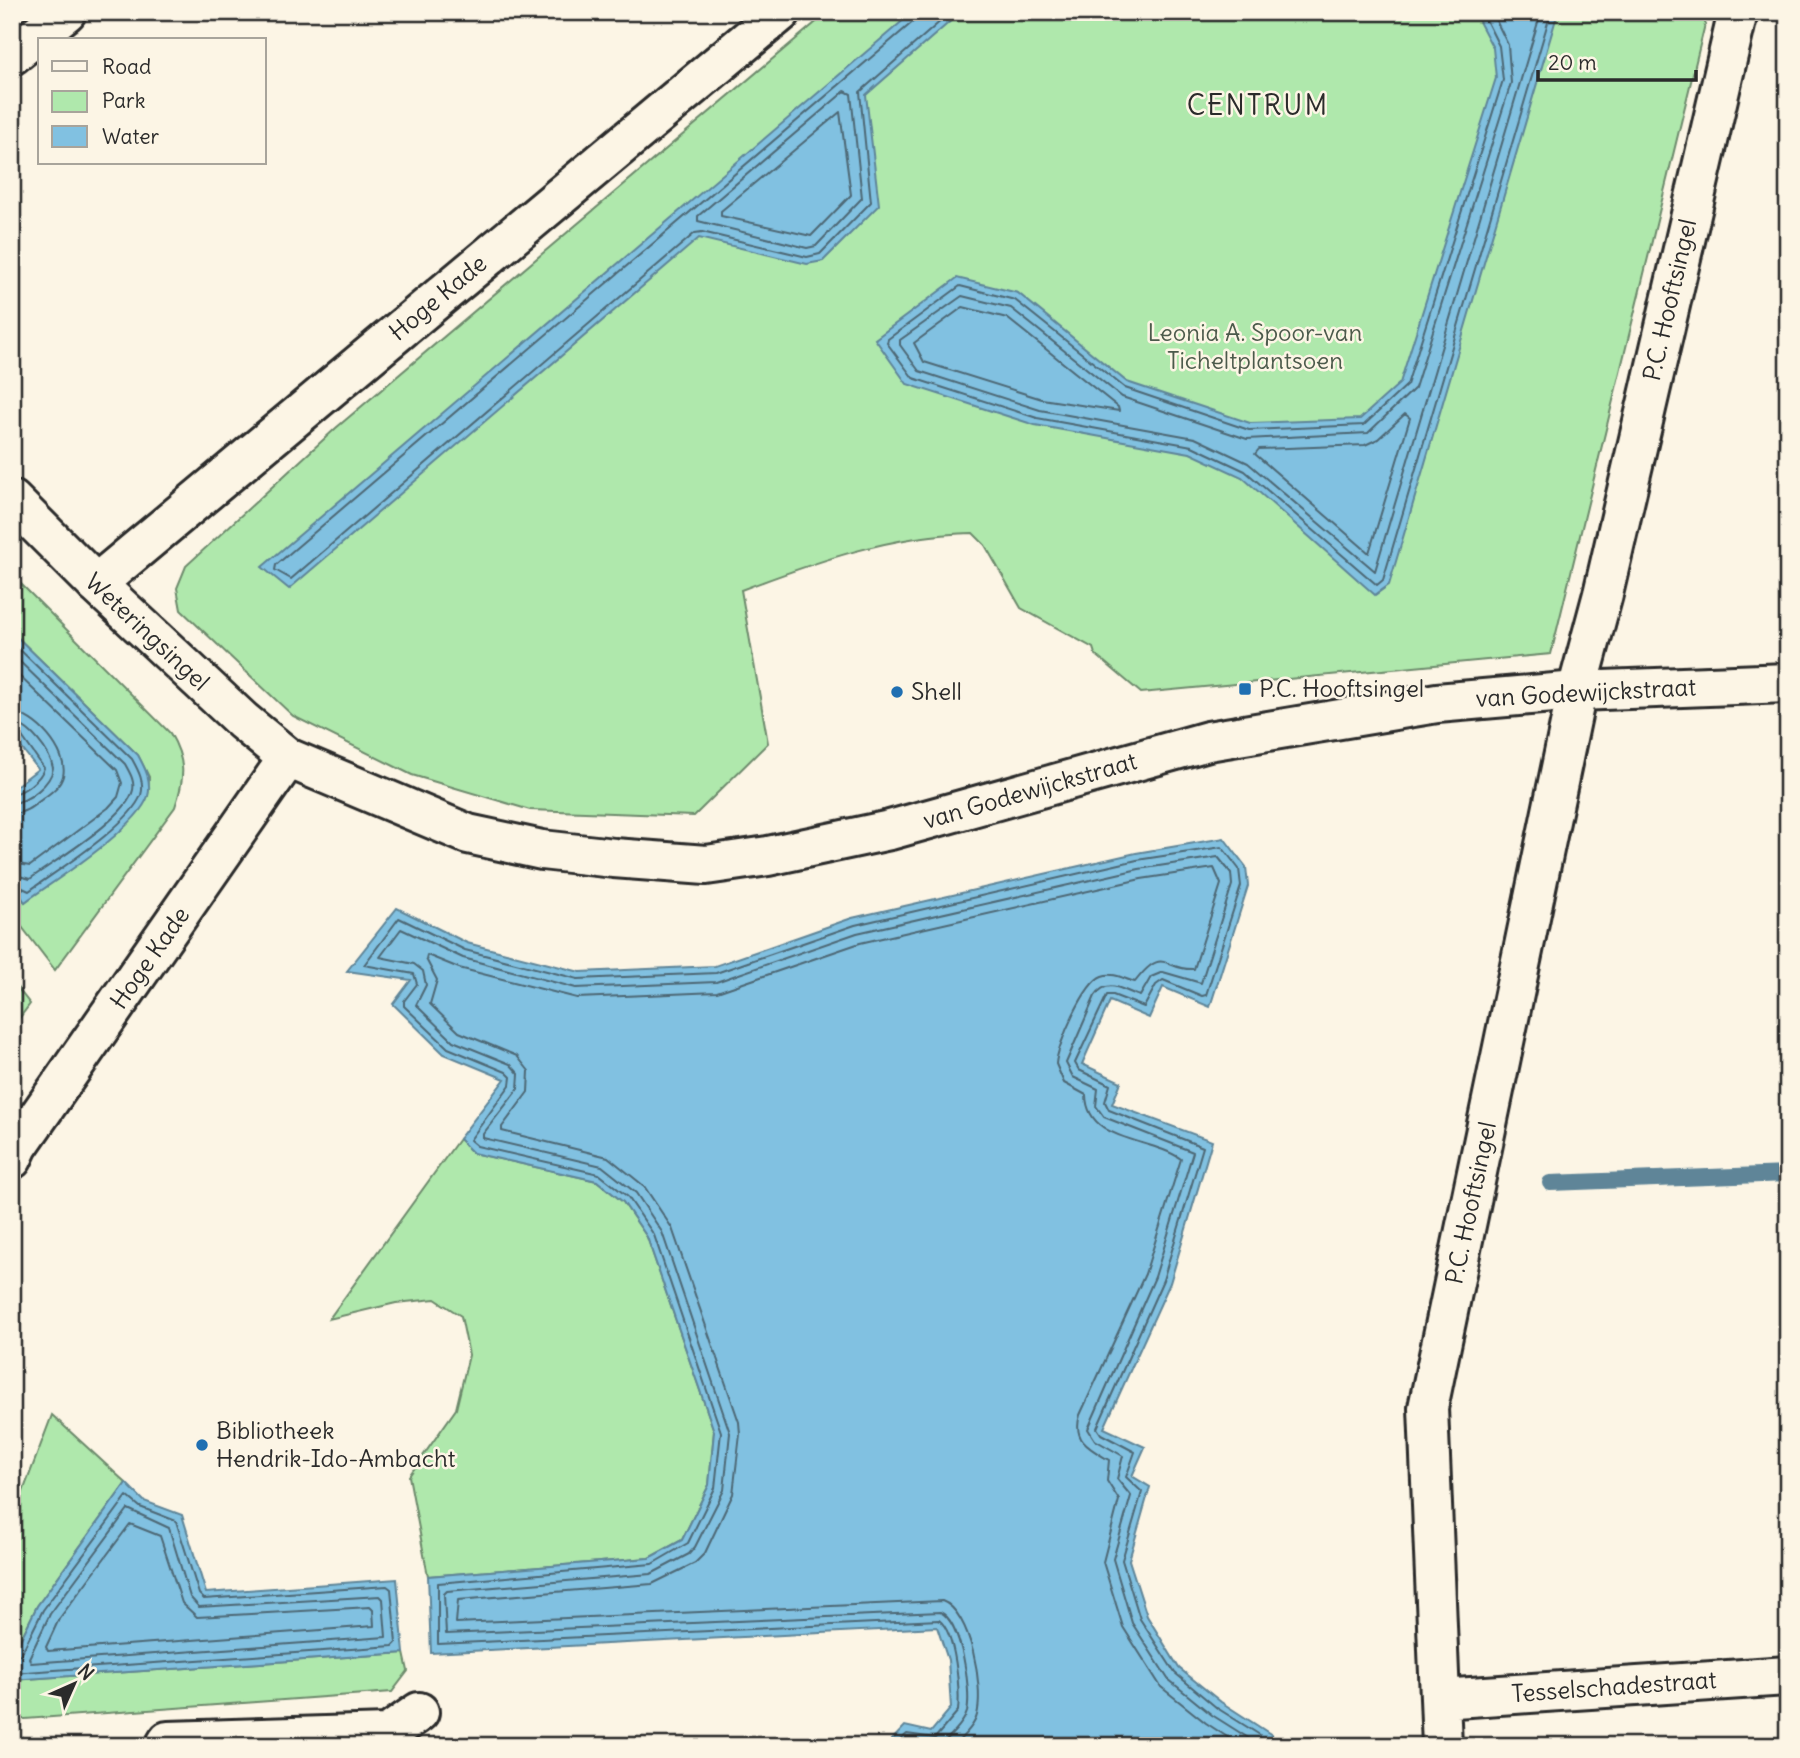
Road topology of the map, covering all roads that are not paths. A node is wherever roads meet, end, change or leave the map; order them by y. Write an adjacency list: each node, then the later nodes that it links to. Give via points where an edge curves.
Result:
1 (66, 12): 4 (street)
2 (780, 12): 6 (street, Hoge Kade)
3 (1738, 12): 8 (street, P.C. Hooftsingel)
4 (12, 55)
5 (12, 500): 6 (street, Weteringsingel)
6 (96, 584): 9 (street, Weteringsingel)
7 (1788, 683): 8 (street, van Godewijckstraat)
8 (1577, 691): 9 (street, van Godewijckstraat, via 1437,703 1208,741 890,830 706,865 542,850 468,834); 12 (street, P.C. Hooftsingel, via 1428,1408)
9 (288, 758): 10 (street, Hoge Kade)
10 (12, 1158)
11 (1788, 1676): 12 (street, Tesselschadestraat)
12 (1440, 1699): 15 (street, P.C. Hooftsingel)
13 (419, 1712): 14 (street, via 388,1734 169,1741)
14 (165, 1746)
15 (1442, 1746)

